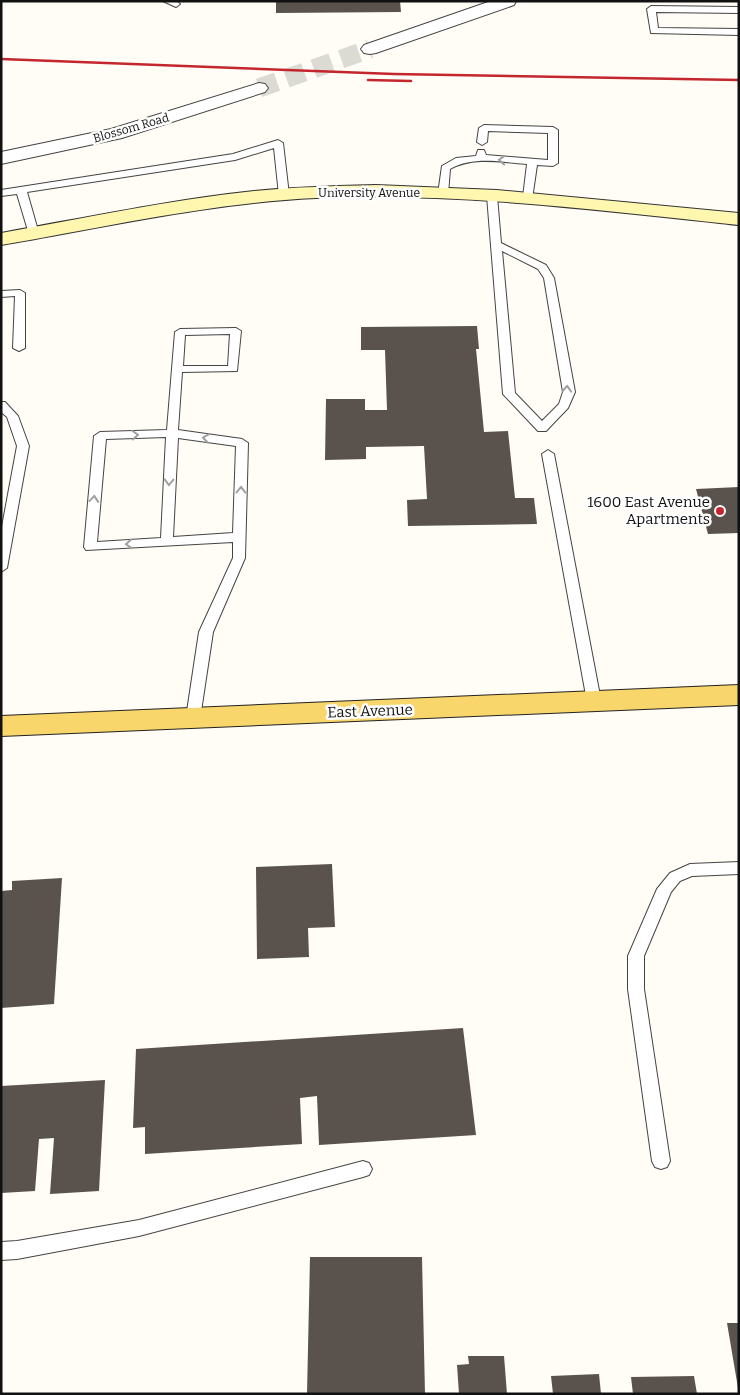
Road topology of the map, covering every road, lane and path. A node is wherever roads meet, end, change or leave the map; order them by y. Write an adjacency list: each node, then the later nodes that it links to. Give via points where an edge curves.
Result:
1 (508, 1): 5 (street)
2 (650, 5): 3 (lane); 4 (lane, via 654,31)
3 (739, 10)
4 (739, 32)
5 (370, 49)
6 (259, 88): 8 (street, Blossom Road, via 115,134)
7 (482, 142): 9 (lane, via 484,128 553,130 553,163)
8 (1, 158)
9 (532, 162): 12 (lane, one-way to 12, via 481,156 459,160 445,168); 15 (lane)
10 (21, 190): 11 (lane); 13 (lane, via 235,157 278,144); 17 (lane)
11 (1, 193)
12 (443, 194): 13 (main road, University Avenue); 14 (main road, University Avenue)
13 (284, 195): 17 (main road, University Avenue, via 190,205)
14 (492, 196): 15 (main road, University Avenue); 19 (lane)
15 (528, 197): 16 (main road, University Avenue)
16 (739, 219)
17 (34, 234): 18 (main road, University Avenue)
18 (1, 239)
19 (496, 244): 24 (lane, via 509,394); 24 (lane, one-way to 19, via 564,405 569,392 549,278 542,267)
20 (1, 294): 21 (lane, via 20,293)
21 (19, 348)
22 (176, 369): 22 (lane, via 180,332 236,331 234,369); 25 (lane)
23 (1, 405): 29 (lane, via 12,416 23,446)
24 (542, 428)
25 (171, 433): 27 (lane, one-way to 25, via 242,443); 28 (lane, one-way to 28); 28 (lane, one-way to 25, via 90,547 100,436)
26 (548, 454): 31 (lane)
27 (240, 537): 28 (lane); 32 (lane, via 239,558 206,632)
28 (167, 542)
29 (1, 568)
30 (739, 695): 31 (main road, East Avenue)
31 (594, 701): 32 (main road, East Avenue)
32 (193, 718): 33 (main road, East Avenue)
33 (1, 726)
34 (739, 868): 35 (lane, via 690,870 675,877 666,889 636,956 636,989)
35 (661, 1162)
36 (363, 1169): 37 (lane, via 139,1228)
37 (1, 1251)

